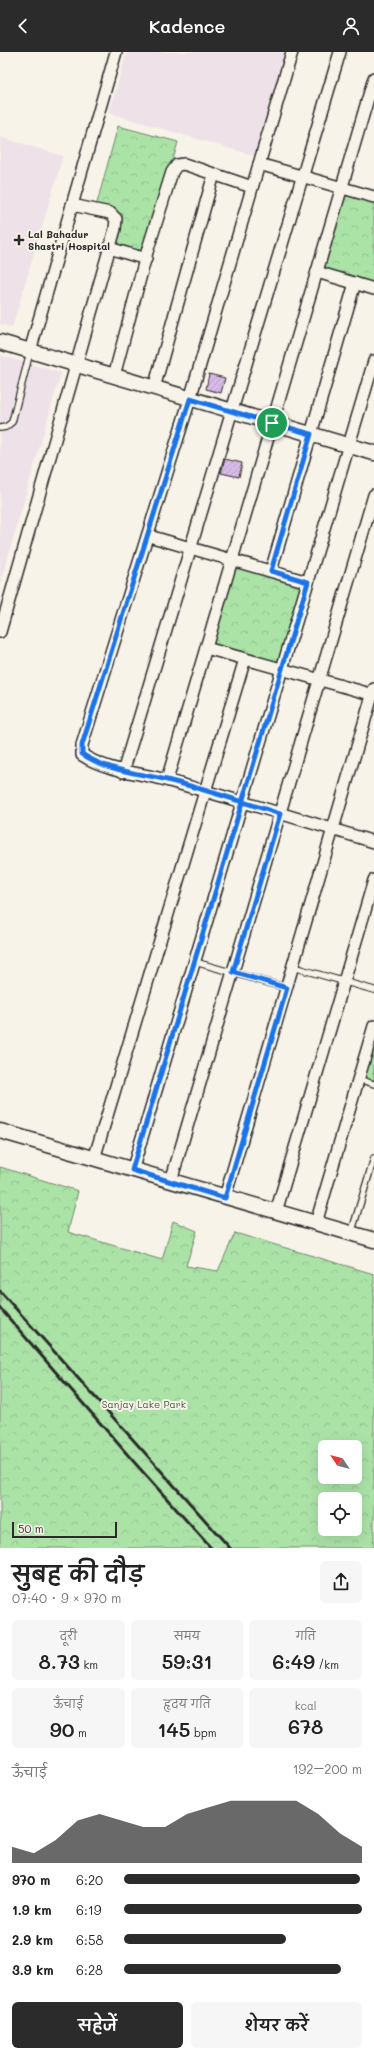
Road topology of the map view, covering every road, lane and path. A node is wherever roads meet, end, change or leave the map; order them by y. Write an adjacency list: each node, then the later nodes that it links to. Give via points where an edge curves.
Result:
1 (116, 52): 11 (street)
2 (292, 52): 5 (street)
3 (340, 52): 7 (street)
4 (374, 78): 9 (street)
5 (259, 164): 7 (street); 8 (street)
6 (214, 174): 8 (street); 13 (street, via 184,164 177,165 172,172); 22 (street)
7 (303, 177): 9 (street); 24 (street)
8 (252, 187): 23 (street)
9 (341, 188): 10 (street); 14 (street)
10 (374, 198)
11 (72, 205): 12 (street, via 110,213 116,219); 18 (street)
12 (109, 248): 13 (street); 20 (street)
13 (146, 259): 21 (street)
14 (317, 272): 15 (street); 25 (street)
15 (355, 283): 16 (street); 27 (street)
16 (374, 289)
17 (0, 342): 18 (street)
18 (30, 352): 20 (street); 26 (lane, via 12,422)
19 (374, 361): 28 (street)
20 (76, 365): 21 (street); 36 (street)
21 (114, 376): 22 (street)
22 (154, 388): 23 (street)
23 (190, 399): 24 (street); 31 (street)
24 (233, 411): 25 (street); 32 (street)
25 (272, 423): 27 (street); 33 (street)
26 (0, 428)
27 (311, 434): 28 (street); 34 (street)
28 (349, 445): 29 (street); 35 (street)
29 (374, 453)
30 (374, 495): 40 (street)
31 (149, 536): 32 (street); 42 (street, via 82,745 82,754)
32 (192, 548): 33 (street); 42 (street)
33 (232, 560): 34 (street); 37 (street)
34 (271, 571): 35 (street)
35 (308, 582): 39 (street)
36 (0, 632)
37 (206, 648): 38 (street); 43 (street)
38 (245, 659): 39 (street); 44 (street)
39 (282, 669): 40 (street); 45 (street)
40 (320, 680): 41 (street); 46 (street)
41 (373, 693): 47 (street)
42 (123, 772): 43 (street)
43 (167, 780): 44 (street)
44 (206, 792): 45 (street); 61 (street)
45 (242, 802): 46 (street); 50 (street)
46 (280, 814): 47 (street); 52 (street)
47 (333, 829): 48 (street); 51 (street)
48 (374, 842)
49 (374, 880): 53 (street)
50 (195, 962): 52 (lane); 62 (street)
51 (293, 967): 53 (lane); 54 (street)
52 (233, 972): 54 (lane); 63 (street)
53 (344, 981): 55 (lane); 65 (street)
54 (287, 988): 64 (street)
55 (374, 990)
56 (374, 1026): 57 (street)
57 (358, 1080): 58 (lane); 66 (street)
58 (374, 1084)
59 (0, 1131): 61 (street)
60 (374, 1158): 67 (lane)
61 (94, 1159): 62 (street)
62 (132, 1170): 63 (street)
63 (171, 1182): 64 (street)
64 (225, 1198): 65 (street)
65 (276, 1212): 66 (street)
66 (316, 1224): 67 (street)
67 (351, 1234): 68 (street)
68 (374, 1240)

